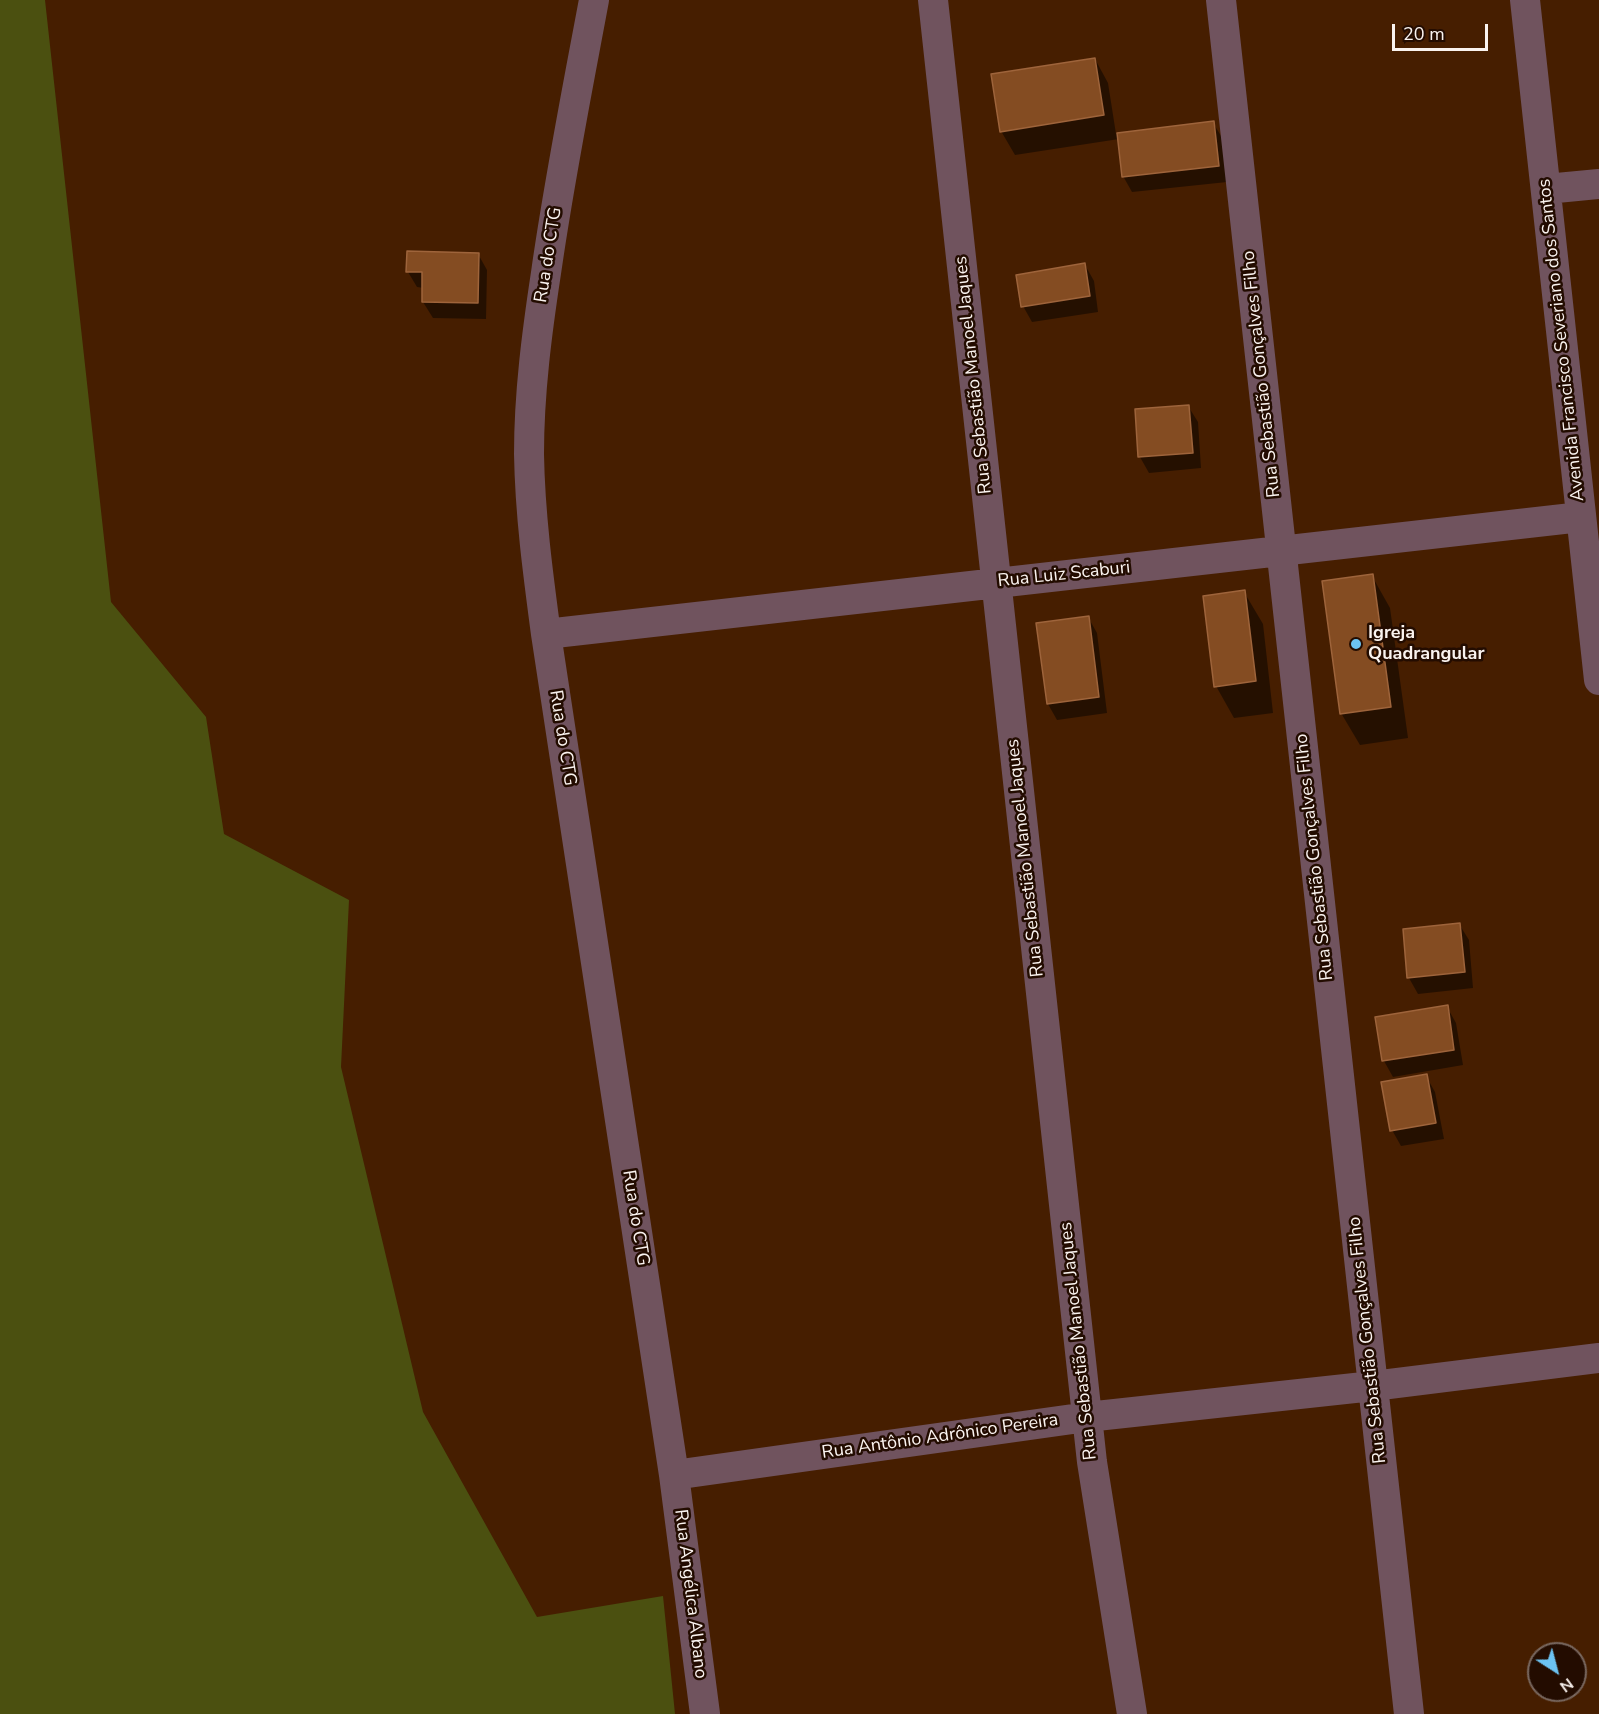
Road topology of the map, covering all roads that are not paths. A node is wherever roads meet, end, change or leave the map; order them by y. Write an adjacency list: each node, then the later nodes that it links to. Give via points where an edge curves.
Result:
1 (594, 0): 10 (street, Rua do CTG, via 552,228 533,374 532,522)
2 (933, 0): 9 (street, Rua Sebastião Manoel Jaques)
3 (1221, 0): 8 (street, Rua Sebastião Gonçalves Filho)
4 (1525, 0): 6 (street, Avenida Francisco Severiano dos Santos)
5 (1599, 184): 6 (street)
6 (1545, 189): 7 (street, Avenida Francisco Severiano dos Santos)
7 (1581, 517): 8 (street, Rua Luiz Scaburi); 11 (street, Avenida Francisco Severiano dos Santos)
8 (1281, 551): 9 (street, Rua Luiz Scaburi); 13 (street, Rua Sebastião Gonçalves Filho)
9 (996, 583): 10 (street, Rua Luiz Scaburi); 14 (street, Rua Sebastião Manoel Jaques)
10 (546, 634): 15 (street, Rua do CTG)
11 (1599, 680)
12 (1599, 1358): 13 (street, Rua Antônio Adrônico Pereira)
13 (1373, 1386): 14 (street, Rua Antônio Adrônico Pereira); 18 (street, Rua Sebastião Gonçalves Filho)
14 (1087, 1417): 15 (street, Rua Antônio Adrônico Pereira); 17 (street, Rua Sebastião Manoel Jaques)
15 (674, 1475): 16 (street, Rua Angélica Albano)
16 (705, 1714)
17 (1132, 1714)
18 (1409, 1714)

